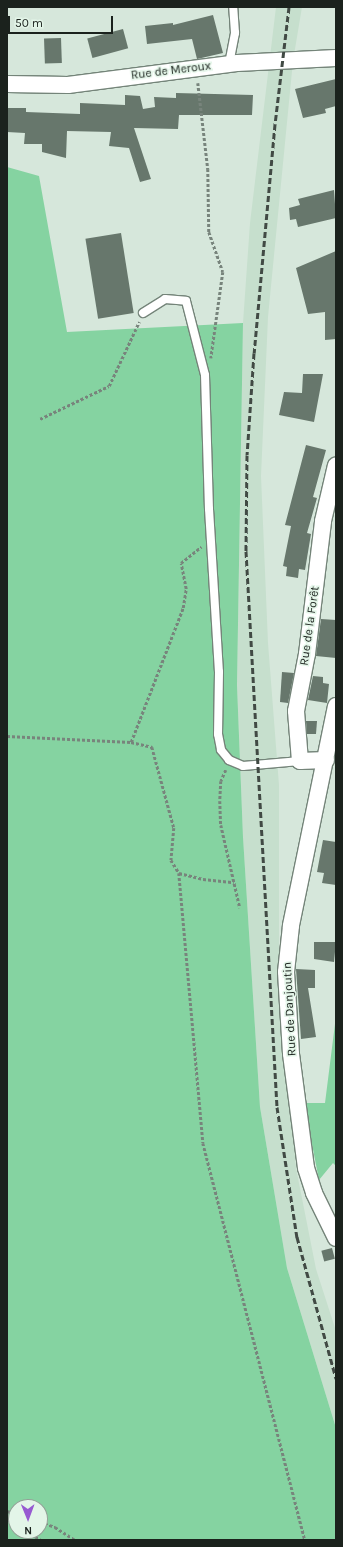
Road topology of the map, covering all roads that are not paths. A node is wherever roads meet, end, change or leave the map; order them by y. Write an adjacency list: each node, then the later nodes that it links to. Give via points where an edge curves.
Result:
1 (233, 7): 3 (lane, via 235,33)
2 (336, 58): 3 (street, Rue de Meroux)
3 (229, 64): 4 (street, Rue de Meroux, via 68,85)
4 (7, 84)
5 (143, 313): 9 (lane, via 166,299 186,301 205,375 219,672 218,739 221,750 230,760 250,766)
6 (336, 465): 9 (street, Rue de la Forêt, via 323,521 307,654 296,711)
7 (336, 706): 8 (street, Rue de Danjoutin)
8 (326, 760): 9 (street); 10 (street, Rue de Danjoutin, via 291,926 286,980 291,1054 306,1168 314,1193)
9 (300, 761)
10 (336, 1238)

